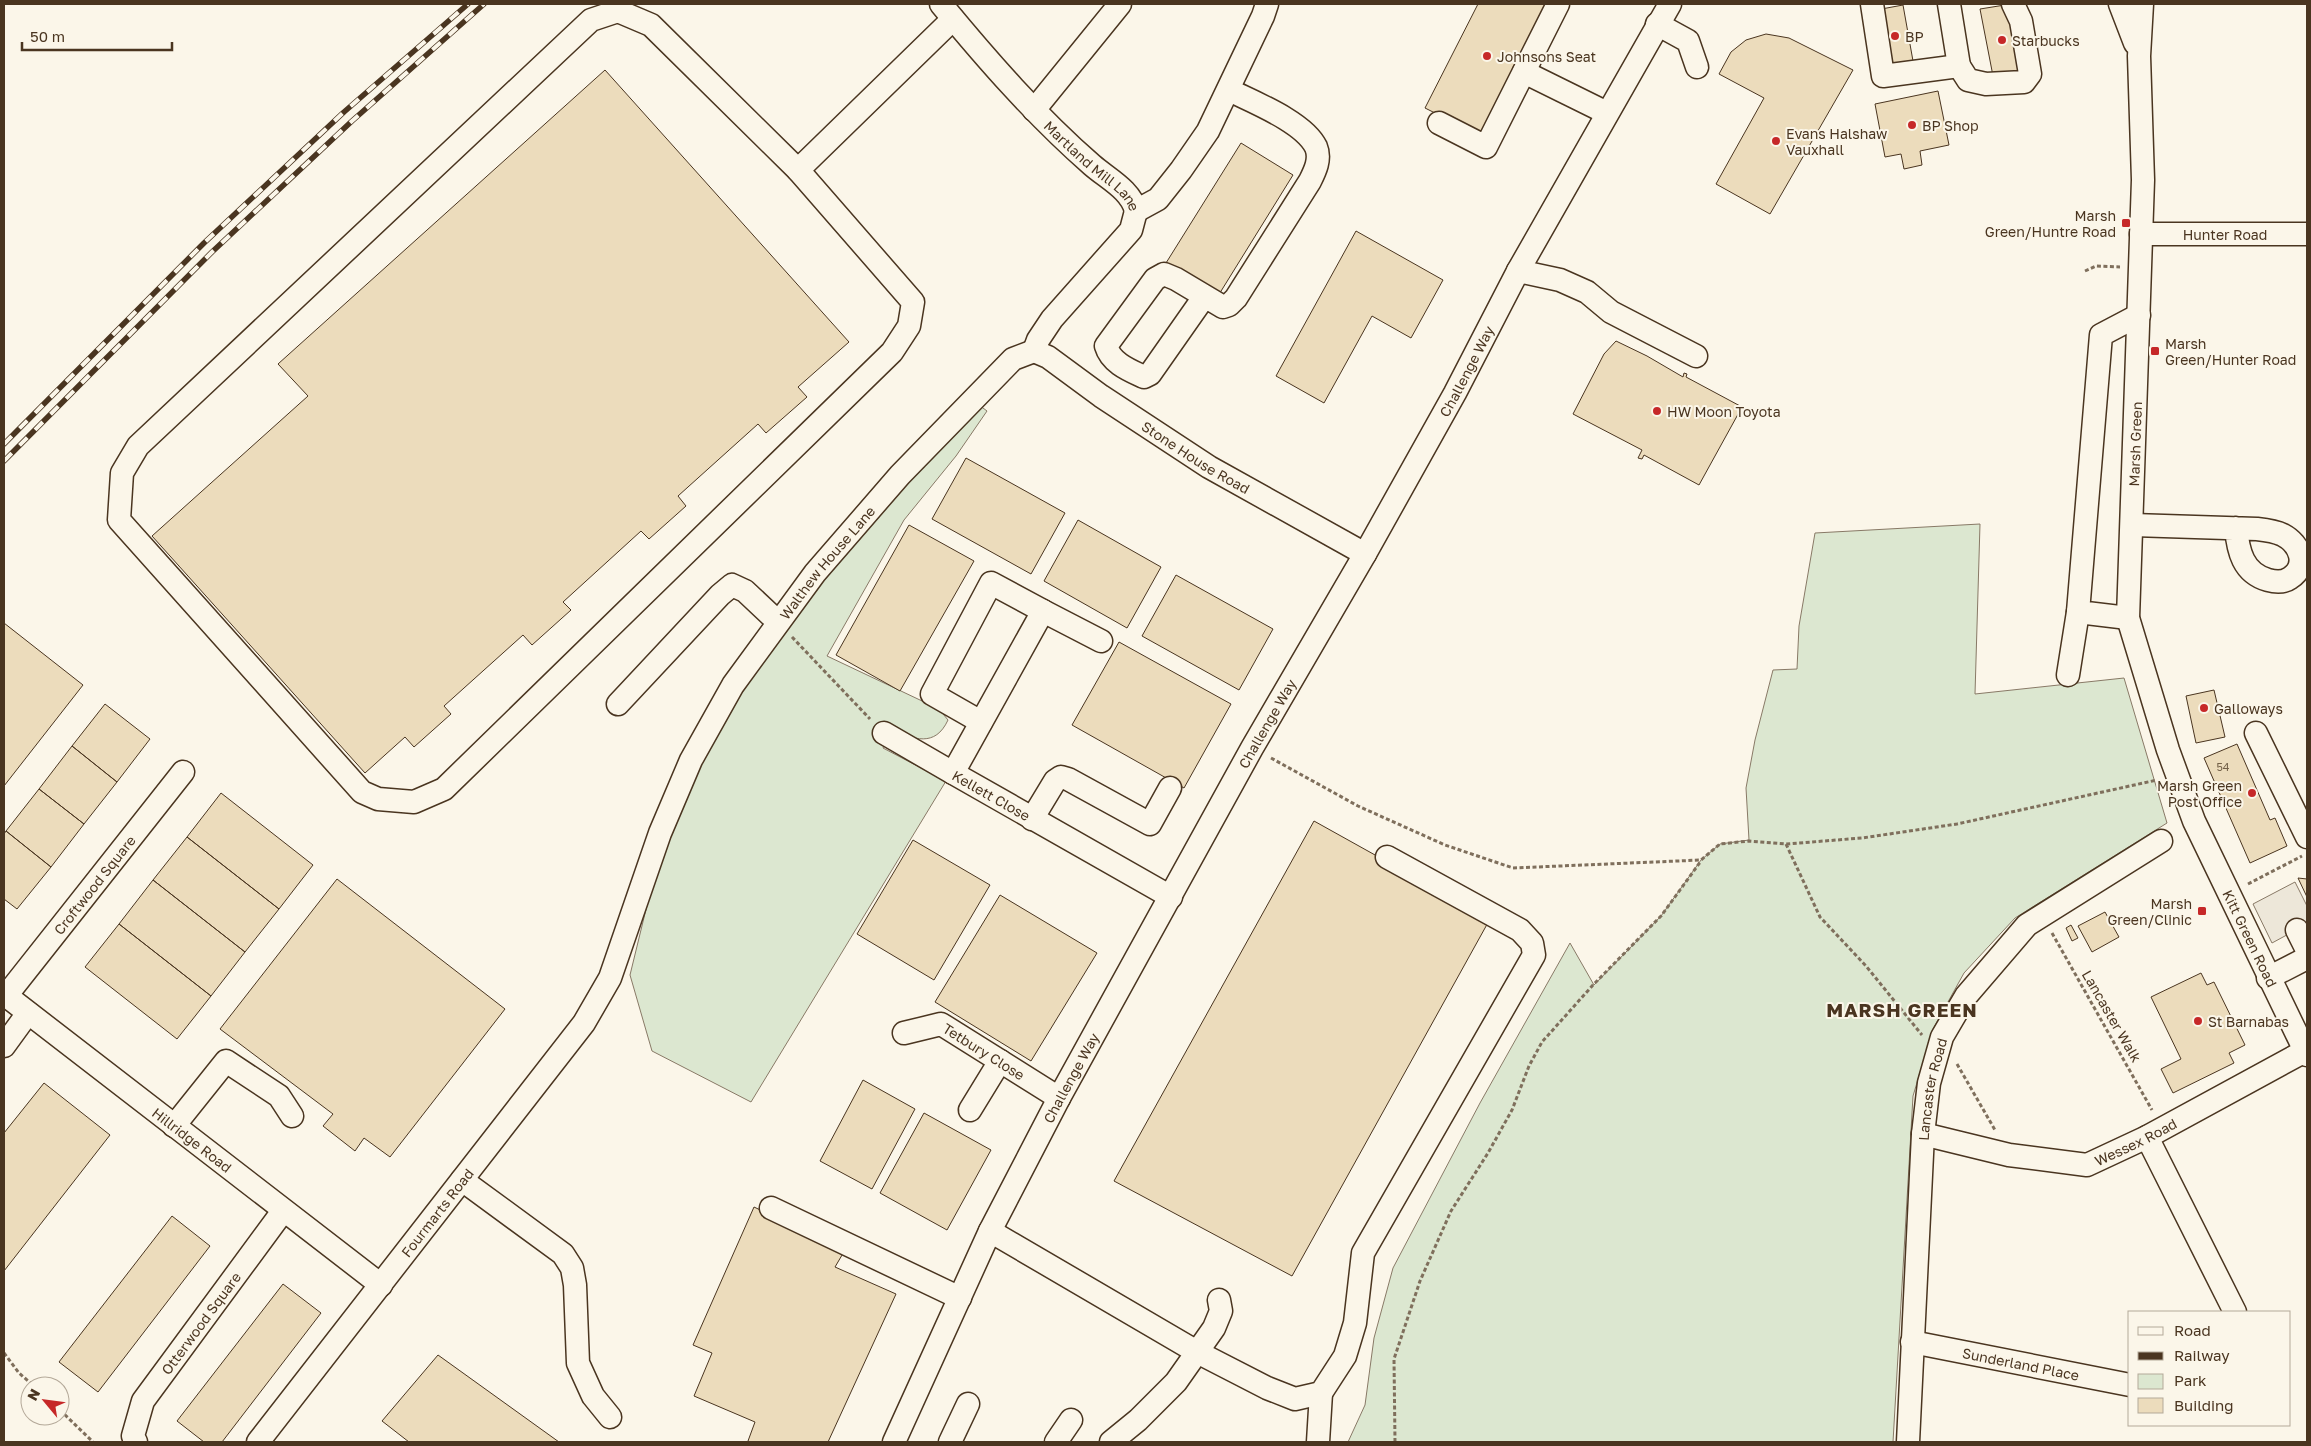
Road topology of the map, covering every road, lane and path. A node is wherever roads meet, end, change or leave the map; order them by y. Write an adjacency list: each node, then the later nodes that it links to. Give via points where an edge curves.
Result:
1 (1120, 4): 16 (street)
2 (1267, 4): 15 (street, Martland Mill Lane)
3 (1558, 4): 14 (street)
4 (1872, 4): 13 (street, via 1883,76)
5 (1949, 4): 13 (street)
6 (2013, 4): 13 (street, via 2021,21 2030,74 2024,82 1986,84 1968,80)
7 (2120, 4): 11 (street, Marsh Green)
8 (2142, 4): 11 (street, Marsh Green)
9 (947, 11): 16 (street, Martland Mill Lane); 19 (street)
10 (1664, 12): 12 (street, via 1688,41); 17 (street, Challenge Way)
11 (2139, 56): 21 (street, Marsh Green, via 2143,180)
12 (1697, 66)
13 (1959, 66)
14 (1524, 72): 17 (street); 18 (street, via 1486,147)
15 (1229, 90): 20 (street, Martland Mill Lane, via 1208,131 1158,200); 26 (street, via 1305,133 1316,148 1317,166 1236,298 1223,307)
16 (1034, 110): 20 (street, Martland Mill Lane, via 1129,195)
17 (1607, 113): 25 (street, Challenge Way)
18 (1439, 123)
19 (798, 170): 19 (street, via 913,302 909,326 892,352 444,789 414,802 378,799 362,792 119,520 122,473 138,446 591,20 618,11 651,25)
20 (1136, 211): 28 (street, via 1131,230 1052,319)
21 (2141, 234): 22 (street, Hunter Road); 23 (street, Marsh Green)
22 (2307, 234)
23 (2140, 269): 24 (path, via 2096,266); 27 (street, Marsh Green)
24 (2085, 271)
25 (1518, 272): 29 (street, via 1560,280 1586,292 1611,312); 32 (street, Challenge Way)
26 (1204, 297): 26 (street, via 1150,374 1144,377 1109,355 1106,346 1155,279 1164,274)
27 (2139, 315): 30 (street, Marsh Green); 34 (street, via 2101,335)
28 (1034, 351): 32 (street, Stone House Road, via 1048,357 1209,467); 36 (street, Walthew House Lane, via 1013,359 900,474 815,573)
29 (1696, 356)
30 (2133, 525): 31 (street); 35 (street, Marsh Green)
31 (2236, 528)
32 (1365, 554): 43 (street, Challenge Way)
33 (1043, 611): 37 (street); 40 (street, Kellett Close); 40 (street, via 991,583 932,694)
34 (2078, 612): 35 (street); 38 (street)
35 (2128, 618): 46 (street, Marsh Green)
36 (778, 622): 39 (street, via 744,591 732,585); 41 (path); 62 (street, Walthew House Lane, via 733,685 691,760 660,833)
37 (1101, 641)
38 (2068, 675)
39 (618, 704)
40 (981, 722): 45 (street, Kellett Close)
41 (884, 733): 45 (street)
42 (2256, 734): 50 (street)
43 (1252, 748): 55 (path, via 1358,806 1445,845 1513,868); 57 (street, Challenge Way)
44 (183, 772): 64 (street, Croftwood Square)
45 (953, 774): 48 (street, Kellett Close)
46 (2178, 776): 49 (street, Marsh Green); 52 (path, via 1956,824 1862,838)
47 (1170, 788): 48 (street, via 1150,824 1061,778 1054,781)
48 (1032, 819): 57 (street, Kellett Close)
49 (2194, 821): 56 (street, Kitt Green Road)
50 (2307, 837)
51 (2161, 841): 58 (street, Lancaster Road)
52 (1786, 844): 55 (path, via 1749,840 1720,844); 68 (path, via 1820,917)
53 (2307, 854): 56 (path)
54 (1387, 857): 91 (street, via 1520,930 1532,943 1534,955 1363,1253 1355,1323 1345,1356)
55 (1701, 860): 104 (path, via 1661,916 1542,1042 1512,1110 1451,1211 1420,1281 1394,1359)
56 (2229, 894): 63 (street, Kitt Green Road)
57 (1171, 897): 71 (street, Challenge Way)
58 (2042, 915): 68 (street, Lancaster Road, via 2027,925 1966,996); 75 (path, Lancaster Walk)
59 (2297, 930): 60 (street)
60 (2307, 950)
61 (2307, 958): 63 (street)
62 (610, 978): 78 (street, Fourmarts Road, via 584,1023)
63 (2268, 978): 69 (street, Kitt Green Road)
64 (5, 995): 65 (street, Hillridge Road)
65 (28, 1013): 67 (street); 74 (street, Hillridge Road)
66 (904, 1032): 70 (street, Tetbury Close, via 941,1024)
67 (4, 1046)
68 (1940, 1046): 76 (street, Lancaster Road, via 1929,1083); 77 (path)
69 (2306, 1053): 75 (street, Wessex Road)
70 (1000, 1061): 71 (street, Tetbury Close); 72 (street)
71 (1059, 1098): 81 (street, Challenge Way)
72 (970, 1110)
73 (292, 1116): 74 (street, via 279,1096 226,1061)
74 (174, 1126): 80 (street, Hillridge Road)
75 (2155, 1133): 77 (street, Wessex Road, via 2087,1165); 85 (street)
76 (1922, 1134): 77 (street, Wessex Road); 86 (street, Lancaster Road)
77 (2009, 1155)
78 (462, 1180): 82 (street, Fourmarts Road); 93 (street, via 563,1254 572,1268 578,1363 593,1396)
79 (771, 1208): 83 (street)
80 (283, 1211): 82 (street, Hillridge Road); 97 (street, Otterwood Square, via 143,1400 133,1436)
81 (990, 1231): 83 (street, Challenge Way); 87 (street)
82 (381, 1285): 98 (street, Fourmarts Road)
83 (960, 1298): 99 (street, Challenge Way)
84 (1219, 1300): 87 (street, via 1220,1311 1214,1328)
85 (2235, 1311)
86 (1912, 1342): 90 (street, Sunderland Place); 105 (street, Lancaster Road)
87 (1197, 1352): 91 (street, via 1295,1399); 102 (street, via 1176,1382)
88 (4, 1353): 89 (path)
89 (22, 1376)
90 (2128, 1385)
91 (1321, 1393): 103 (street)
92 (968, 1404): 100 (street)
93 (610, 1417)
94 (70, 1420): 96 (path)
95 (1071, 1420): 101 (street)
96 (93, 1442)
97 (136, 1442)
98 (258, 1442)
99 (894, 1442)
100 (950, 1442)
101 (1056, 1442)
102 (1111, 1442)
103 (1318, 1442)
104 (1395, 1442)
105 (1908, 1442)

